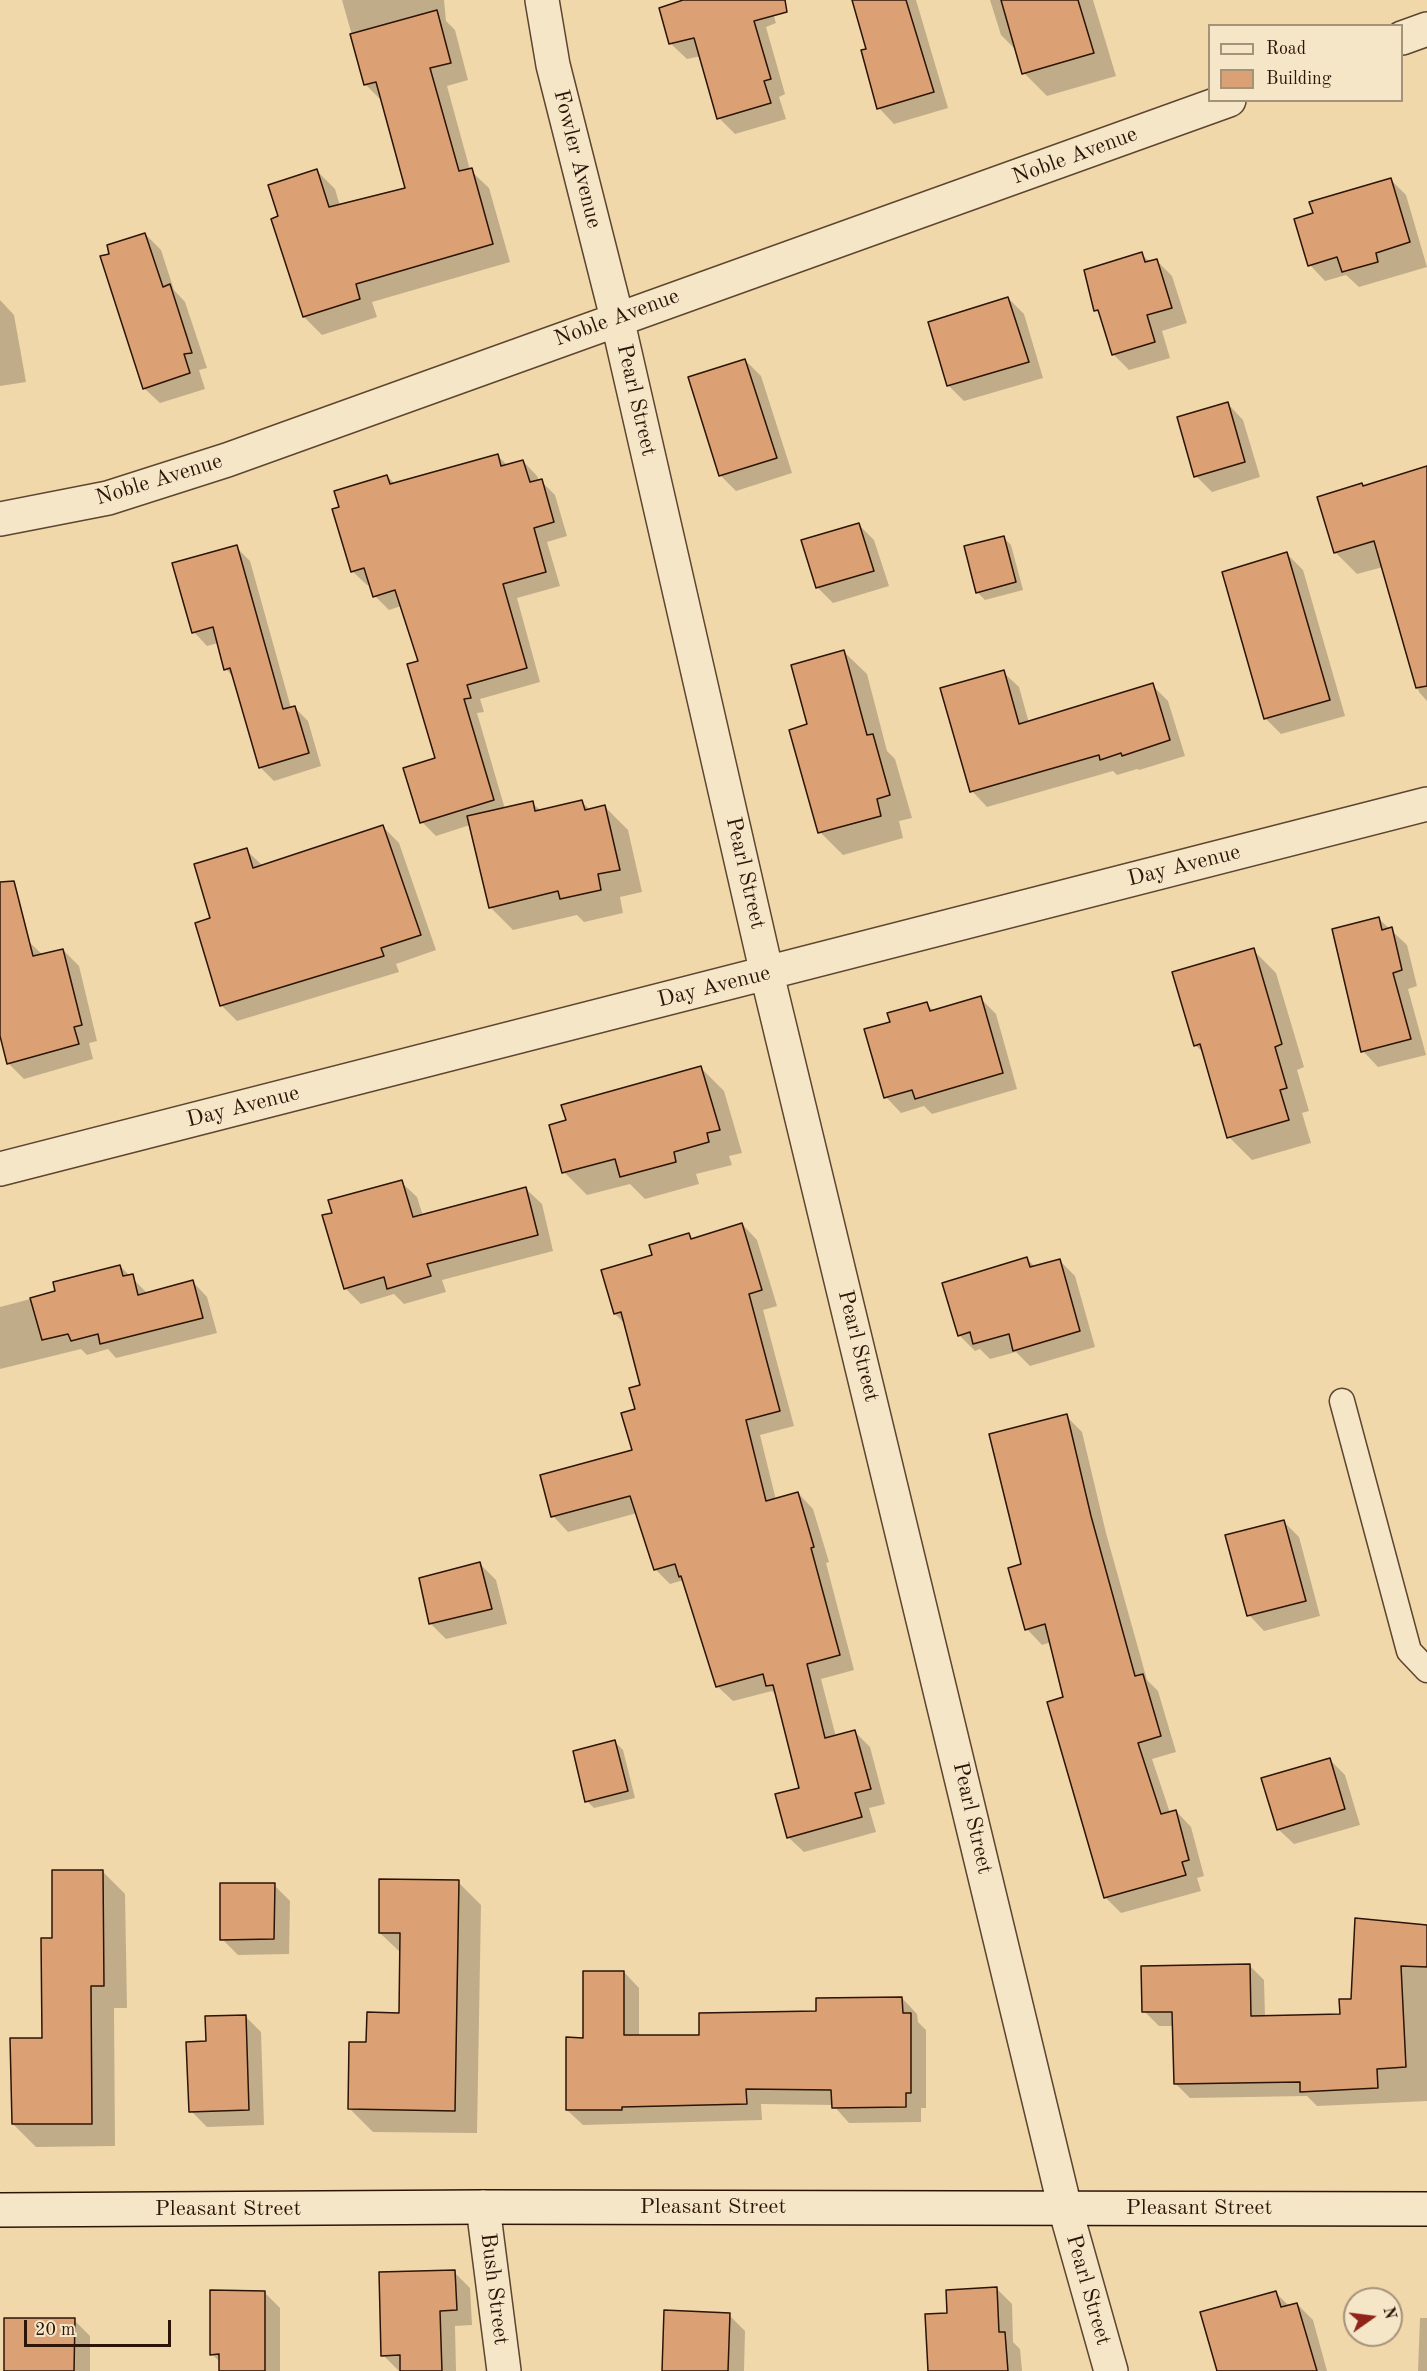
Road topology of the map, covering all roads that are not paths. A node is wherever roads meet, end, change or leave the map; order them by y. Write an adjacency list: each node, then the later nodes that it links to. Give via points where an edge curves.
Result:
1 (542, 0): 5 (street, Fowler Avenue, via 553,65)
2 (1427, 29): 3 (street)
3 (1403, 37)
4 (1223, 102): 5 (street, Noble Avenue)
5 (617, 318): 6 (street, Noble Avenue, via 227,460 108,498); 8 (street, Pearl Street)
6 (0, 519)
7 (1427, 804): 8 (street, Day Avenue)
8 (767, 974): 9 (street, Day Avenue); 13 (street, Pearl Street)
9 (0, 1169)
10 (1342, 1401): 11 (lane, via 1409,1651)
11 (1427, 1670)
12 (483, 2207): 13 (street, Pleasant Street); 15 (street, Pleasant Street); 16 (street, Bush Street)
13 (1065, 2208): 14 (street, Pleasant Street); 17 (street, Pearl Street)
14 (1427, 2209)
15 (0, 2210)
16 (504, 2371)
17 (1111, 2371)

